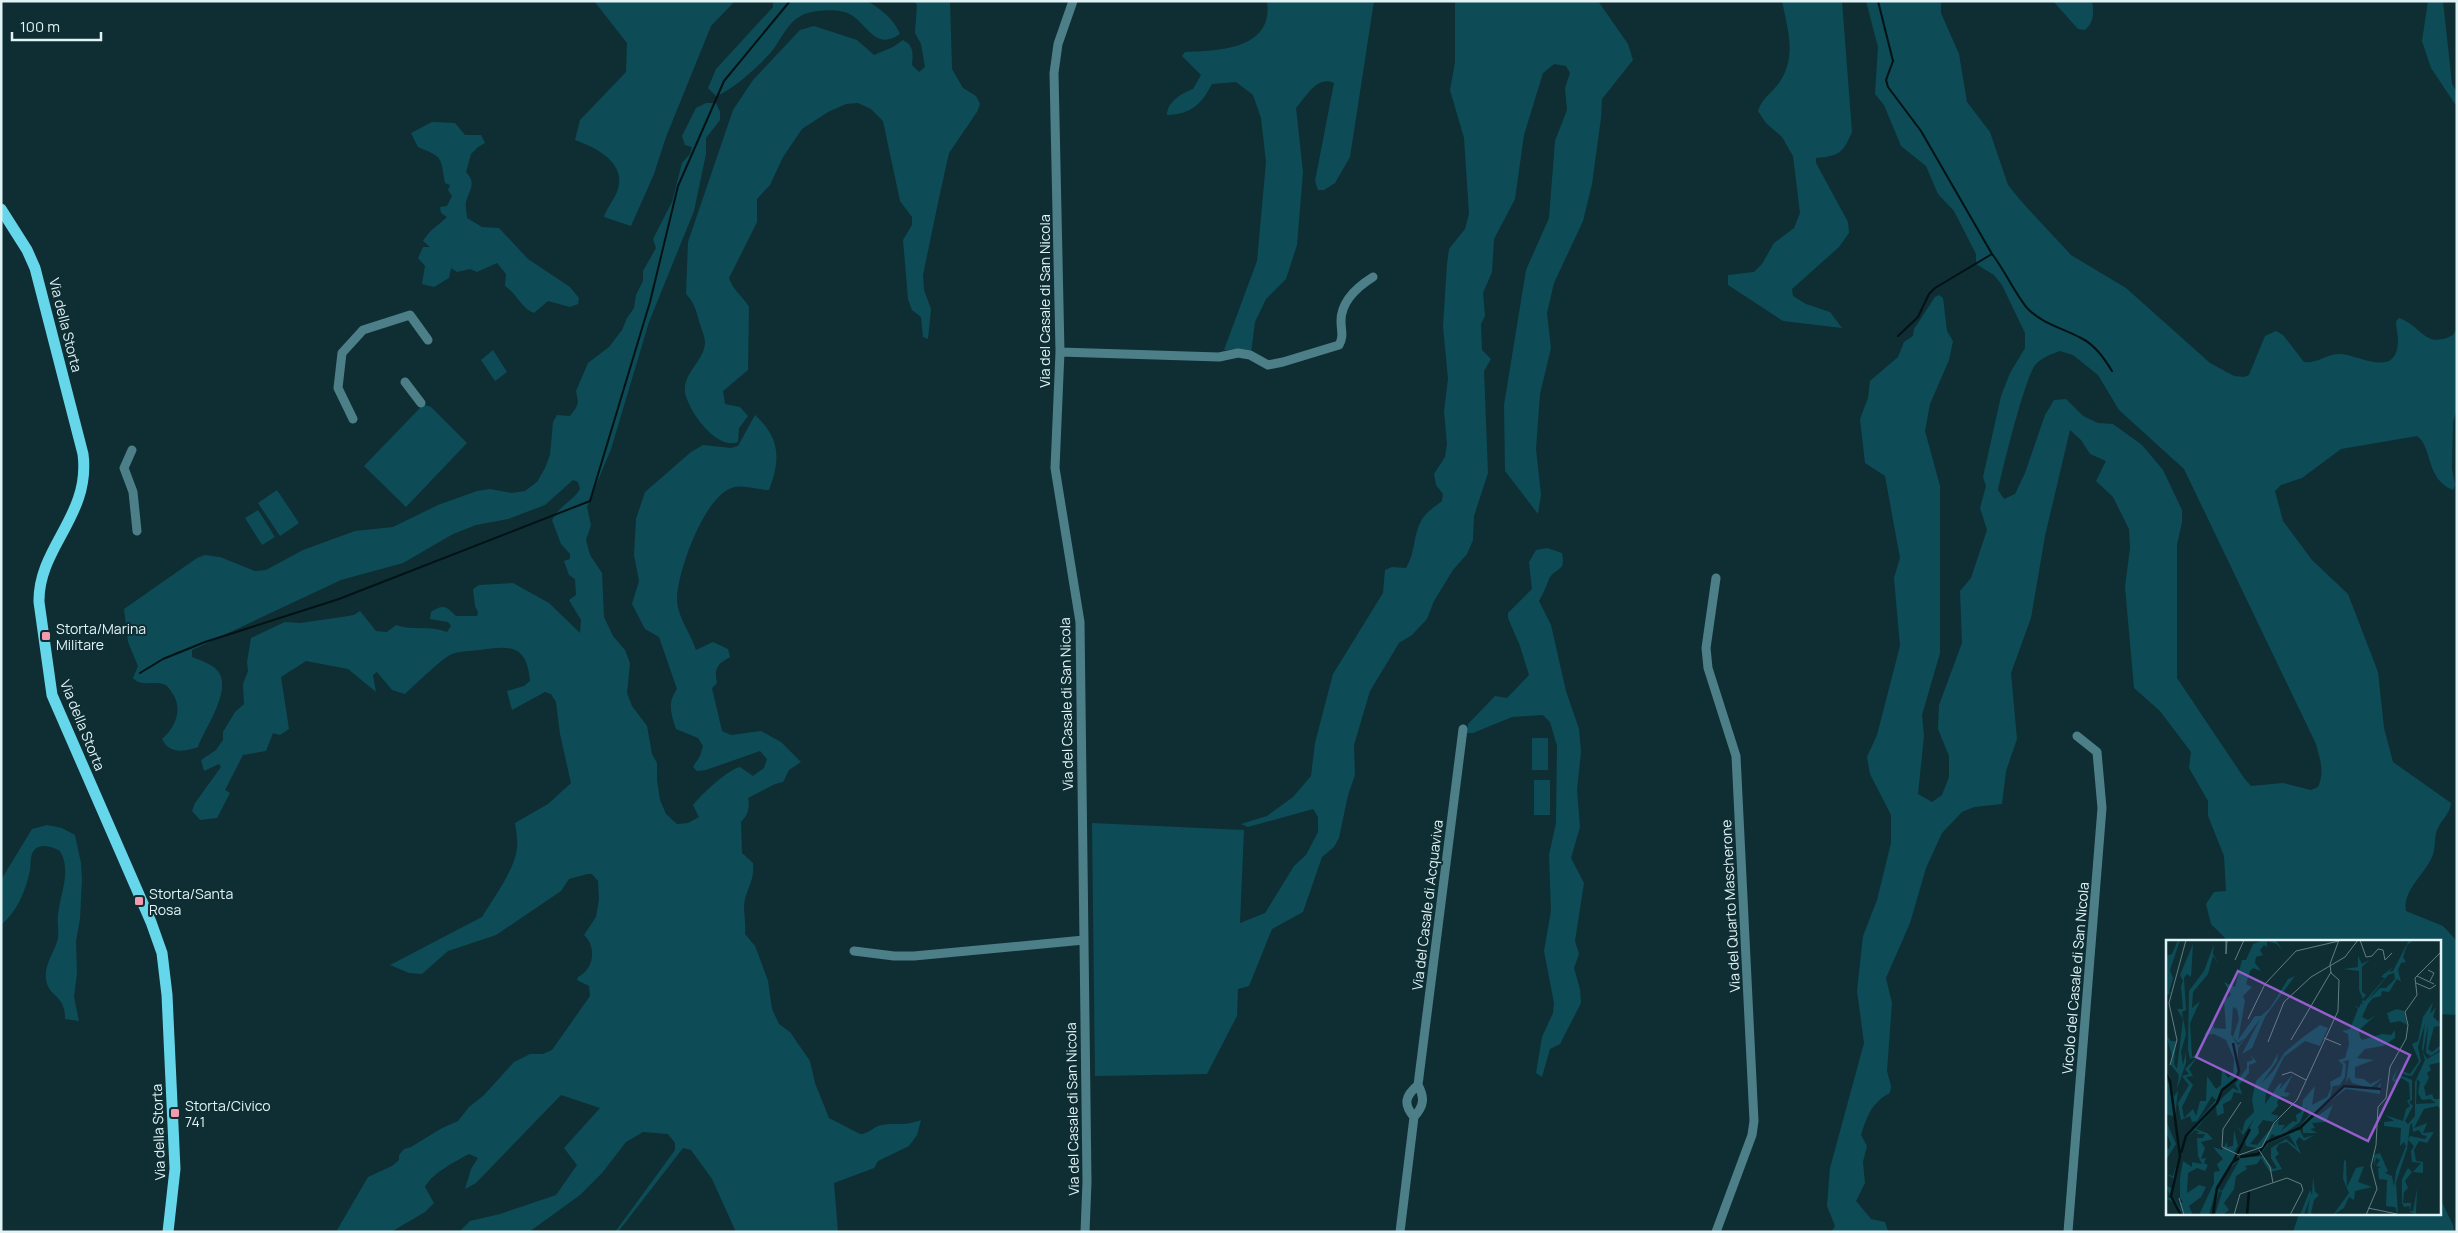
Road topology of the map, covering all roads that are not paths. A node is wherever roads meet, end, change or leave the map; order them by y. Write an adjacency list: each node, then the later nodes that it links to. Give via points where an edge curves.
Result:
1 (1073, 1): 5 (street, Via del Casale di San Nicola, via 1058,44 1054,73)
2 (1, 209): 18 (main road, Via della Storta, via 28,250 35,268 83,454 84,479 80,498 44,572 39,602 52,695 162,953 167,987 175,1170)
3 (1373, 277): 5 (street, via 1360,285 1344,306 1343,338 1339,345 1283,362 1268,365 1250,355 1238,353 1219,357)
4 (428, 340): 8 (street, via 410,315 363,330 352,339 342,353 338,388)
5 (1060, 352): 14 (street, Via del Casale di San Nicola, via 1055,468 1080,622)
6 (405, 382): 7 (street)
7 (421, 403)
8 (354, 419)
9 (132, 450): 10 (street, via 124,468 133,492)
10 (137, 531)
11 (1716, 578): 21 (street, Via del Quarto Mascherone, via 1706,648 1708,668 1736,756 1754,1120 1752,1136)
12 (1463, 728): 16 (street, Via del Casale di Acquaviva)
13 (2077, 736): 22 (street, Vicolo del Casale di San Nicola, via 2097,752 2102,808)
14 (1084, 940): 15 (street, via 914,956); 19 (street, Via del Casale di San Nicola)
15 (854, 951)
16 (1418, 1085): 17 (street, Via del Casale di Acquaviva, via 1424,1101); 17 (street, Via del Casale di Acquaviva, via 1406,1098 1406,1106)
17 (1414, 1117): 20 (street, Via del Casale di Acquaviva)
18 (168, 1232)
19 (1085, 1232)
20 (1400, 1232)
21 (1716, 1232)
22 (2068, 1232)

